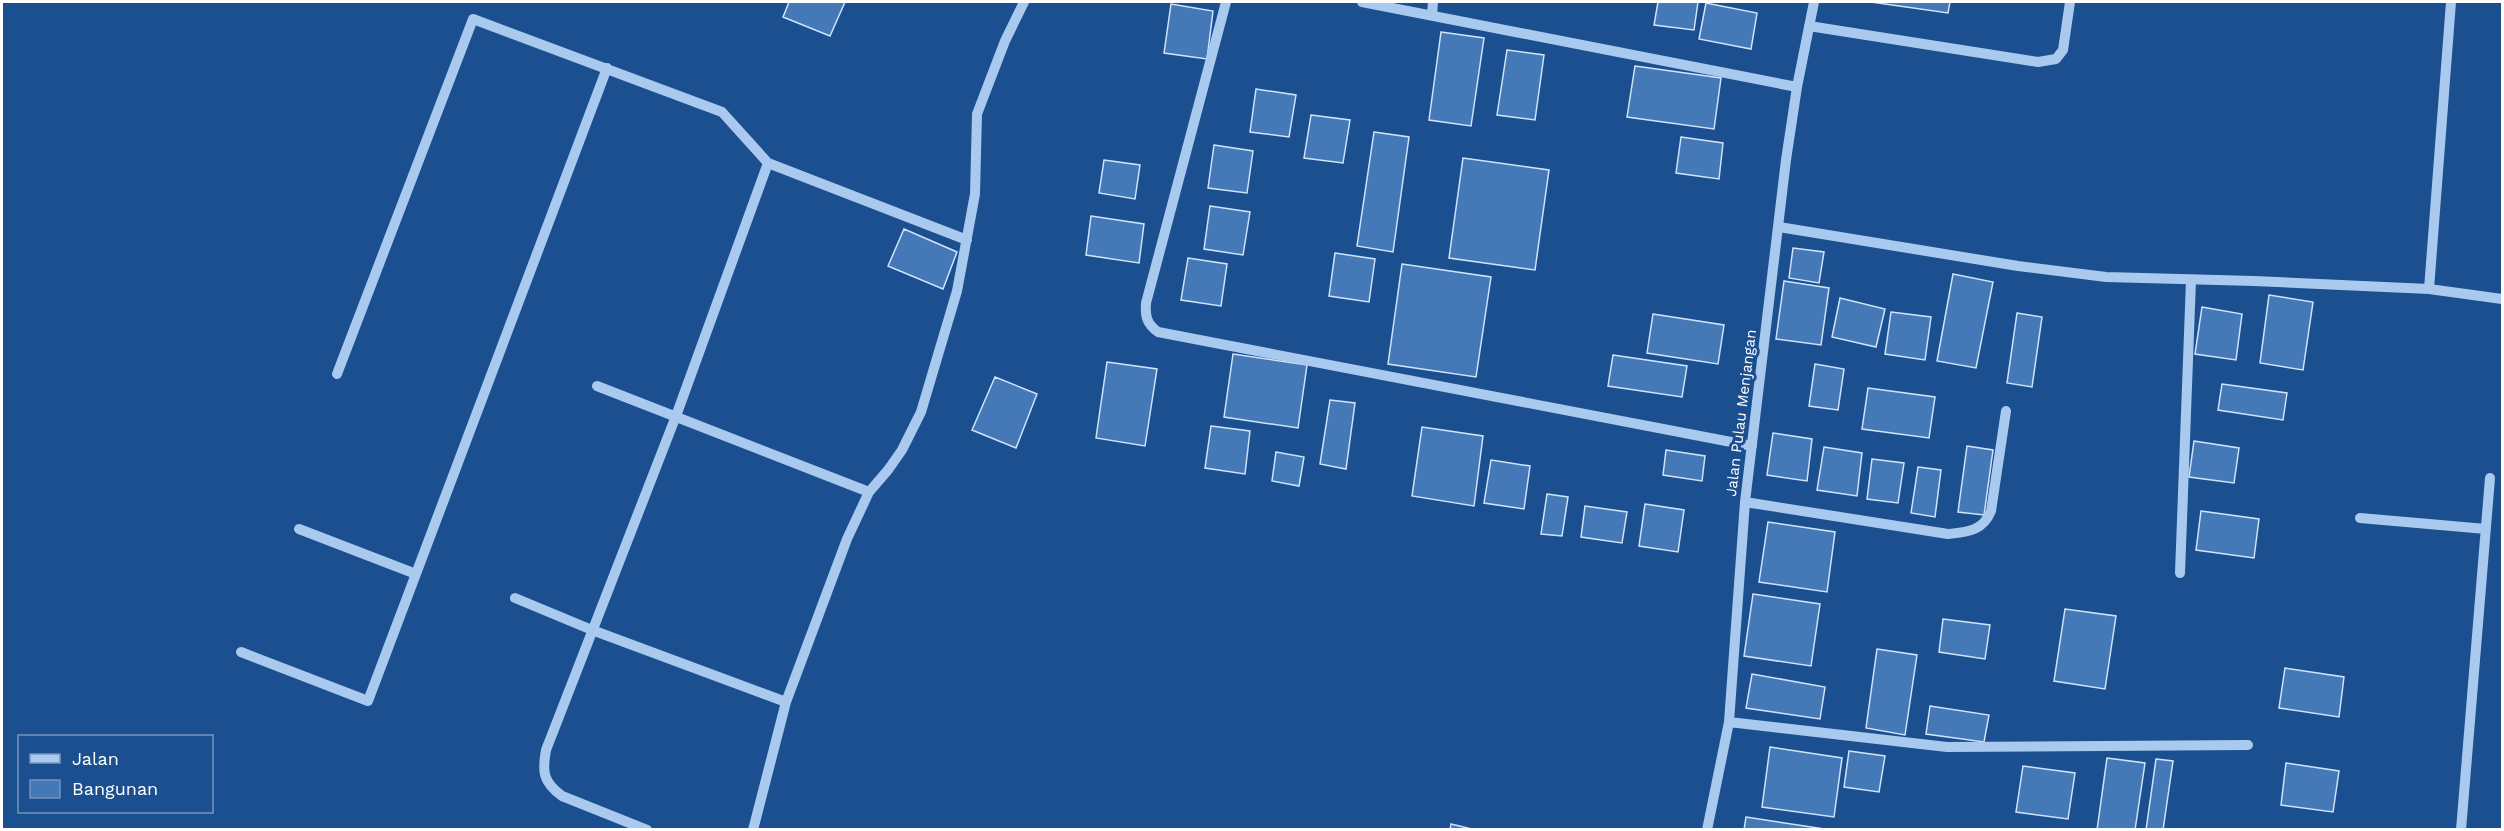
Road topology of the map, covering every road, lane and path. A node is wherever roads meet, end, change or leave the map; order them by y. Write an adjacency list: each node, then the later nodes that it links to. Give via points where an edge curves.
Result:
1 (1024, 2): 14 (street, via 977,114 975,194)
2 (1226, 2): 22 (street, via 1146,303 1149,326 1158,332)
3 (1362, 2): 8 (street)
4 (1433, 2): 8 (street)
5 (1814, 2): 9 (street, Jalan Pulau Menjangan)
6 (2070, 2): 9 (street, via 2062,50 2056,59 2038,62)
7 (2451, 2): 16 (street)
8 (1431, 15): 11 (street)
9 (1809, 26): 11 (street, Jalan Pulau Menjangan)
10 (608, 68): 12 (street, via 722,112); 18 (street, via 473,19); 30 (street)
11 (1797, 87): 13 (street, Jalan Pulau Menjangan)
12 (768, 163): 14 (street); 21 (street)
13 (1779, 227): 15 (street, via 2106,277); 22 (street, Jalan Pulau Menjangan)
14 (967, 240): 24 (street, via 957,291 921,412 902,450)
15 (2191, 280): 16 (street); 29 (street)
16 (2429, 289): 17 (street)
17 (2502, 298)
18 (337, 374)
19 (597, 386): 21 (street)
20 (2006, 411): 25 (street, via 1991,511 1986,523 1972,532 1948,534)
21 (676, 416): 24 (street); 32 (street)
22 (1752, 446): 25 (street, Jalan Pulau Menjangan)
23 (2490, 478): 28 (street)
24 (869, 492): 34 (street, via 846,539)
25 (1745, 501): 35 (street, Jalan Pulau Menjangan)
26 (2360, 518): 28 (street)
27 (299, 529): 30 (street)
28 (2486, 529): 40 (street)
29 (2180, 573)
30 (416, 574): 33 (street, via 368,700)
31 (515, 598): 32 (street)
32 (592, 630): 34 (street); 37 (street, via 546,750 543,770 552,789 562,796)
33 (241, 652)
34 (786, 702): 38 (street)
35 (1729, 722): 36 (street, via 1947,747); 39 (street, Jalan Pulau Menjangan)
36 (2248, 745)
37 (647, 830)
38 (753, 830)
39 (1707, 830)
40 (2461, 830)

